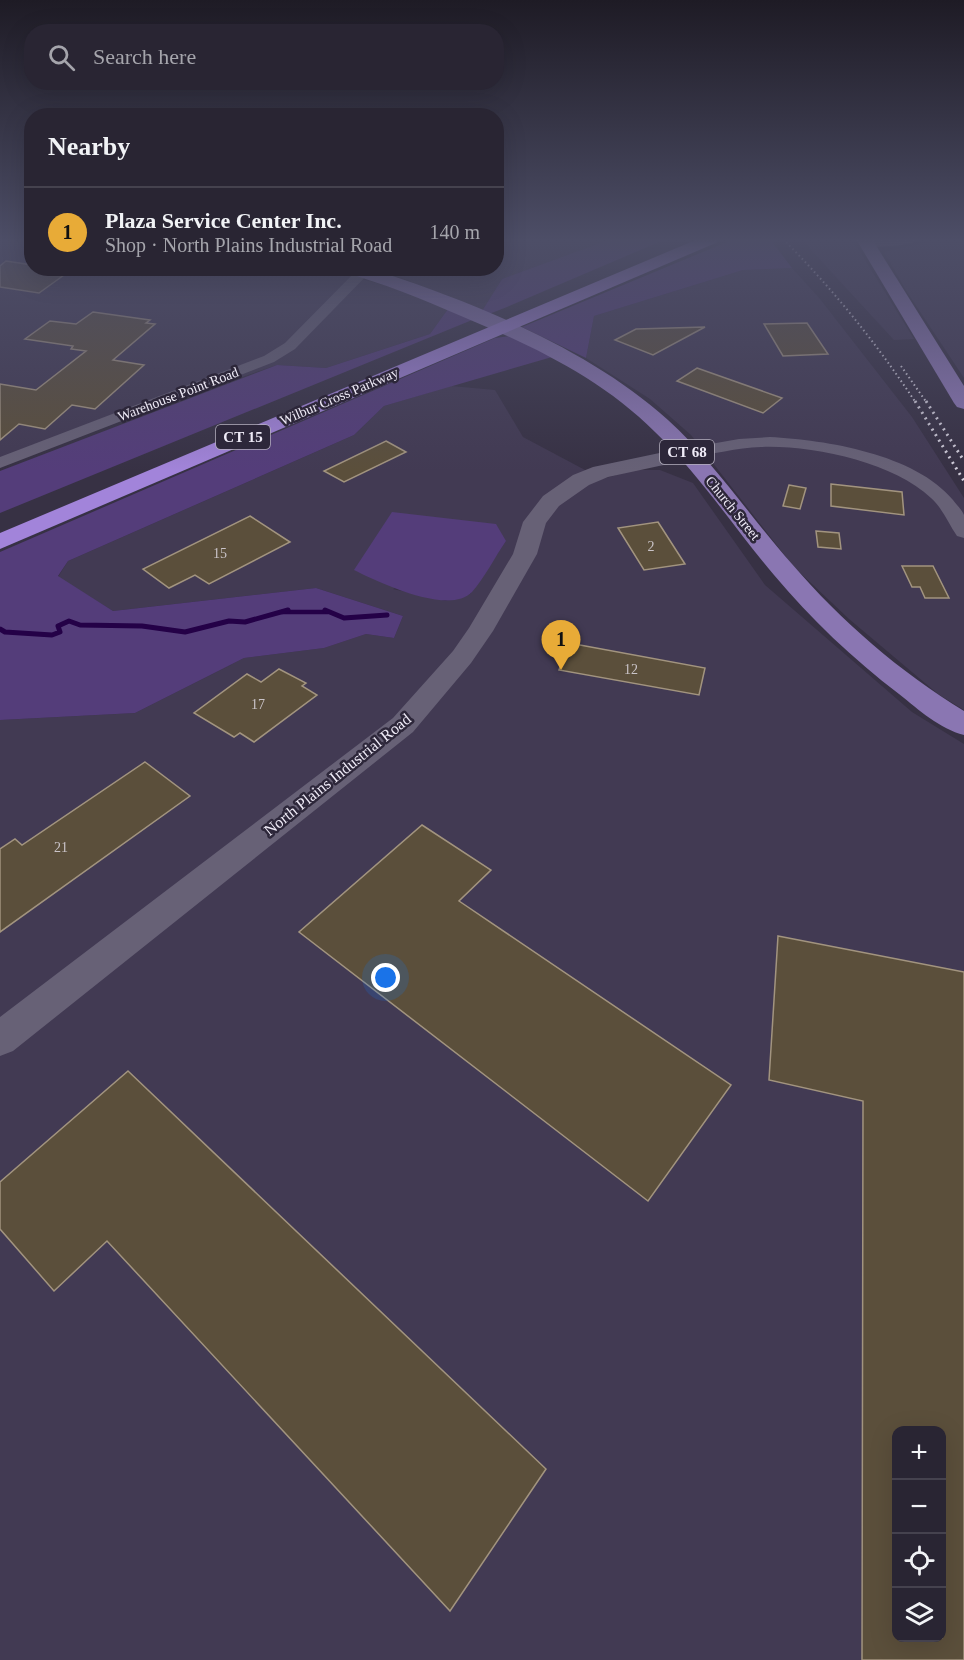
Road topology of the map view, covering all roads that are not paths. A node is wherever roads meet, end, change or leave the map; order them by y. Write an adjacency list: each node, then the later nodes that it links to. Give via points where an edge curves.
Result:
1 (315, 316): 10 (street, Warehouse Point Road, via 290,346 269,359)
2 (479, 316): 9 (main road, Church Street / CT 68, via 614,386 662,425)
3 (514, 316): 6 (highway, Wilbur Cross Parkway / CT 15)
4 (515, 316): 6 (highway, Wilbur Cross Parkway / CT 15)
5 (911, 316): 8 (main road)
6 (511, 318): 7 (highway, Wilbur Cross Parkway / CT 15)
7 (481, 331): 11 (highway, Wilbur Cross Parkway / CT 15); 13 (highway, Wilbur Cross Parkway / CT 15)
8 (964, 403)
9 (688, 453): 12 (street, via 771,442 831,450 903,472 926,485 943,500); 14 (main road, Church Street / CT 68, via 800,589 834,624 901,680); 15 (street, North Plains Industrial Road, via 600,472 551,501 535,522 525,554 480,631 403,725)
10 (0, 463)
11 (0, 525)
12 (964, 532)
13 (0, 542)
14 (964, 725)
15 (0, 1039)

